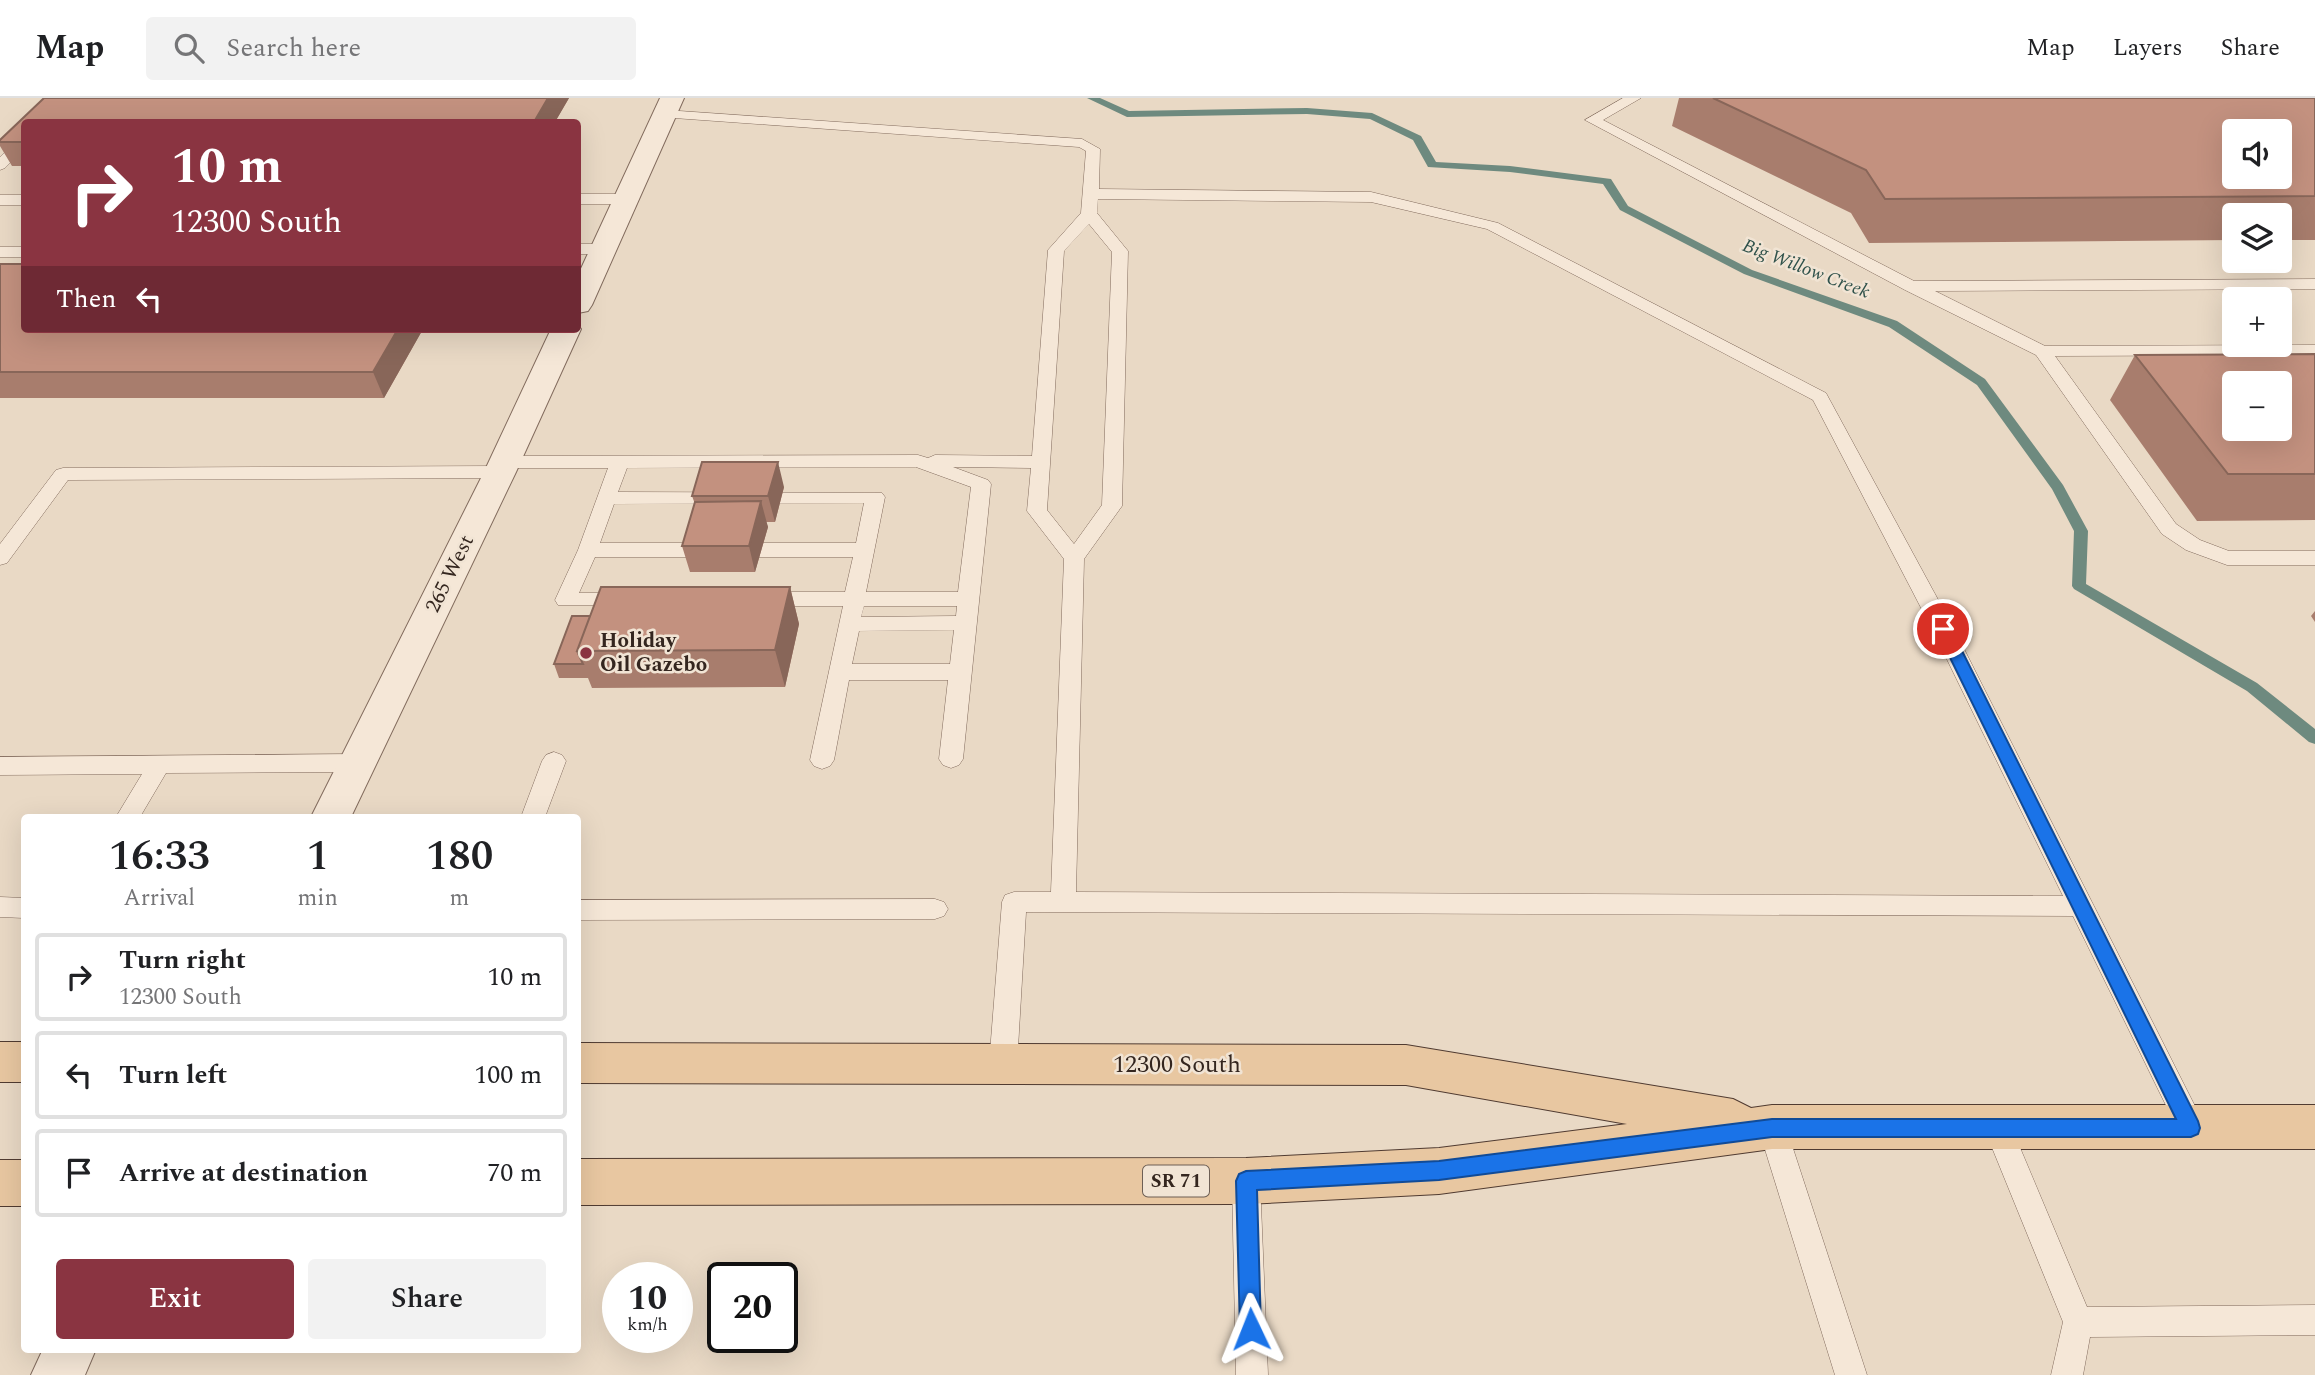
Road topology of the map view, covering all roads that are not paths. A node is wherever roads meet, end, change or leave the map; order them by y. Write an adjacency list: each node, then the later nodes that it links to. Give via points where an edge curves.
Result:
1 (1634, 98): 14 (lane, via 1592,120)
2 (668, 106): 6 (street); 9 (lane, via 1082,143 1093,149)
3 (21, 144): 4 (lane)
4 (0, 165)
5 (581, 199): 6 (lane)
6 (625, 199): 10 (street)
7 (0, 200): 8 (lane)
8 (21, 200)
9 (1090, 204): 21 (lane, via 1056,250); 27 (lane, via 1120,251 1112,506); 47 (lane, via 1371,197 1492,226 1819,397 1943,629)
10 (591, 249): 15 (street)
11 (0, 252): 12 (lane)
12 (21, 252)
13 (2315, 284): 14 (lane)
14 (1911, 286): 18 (lane)
15 (581, 292)
16 (564, 333): 22 (street, 265 West)
17 (2315, 350): 18 (lane)
18 (2042, 351): 28 (lane, via 2169,529 2193,545 2227,558)
19 (620, 460): 20 (lane); 22 (lane); 23 (lane)
20 (918, 461): 21 (lane); 31 (lane, via 981,484)
21 (1041, 462): 27 (lane, via 1037,511)
22 (502, 467): 26 (lane, via 63,474); 40 (street, 265 West)
23 (607, 498): 24 (lane); 25 (lane, via 875,497)
24 (588, 550): 25 (lane); 32 (lane, via 565,600)
25 (864, 550): 30 (lane)
26 (0, 558)
27 (1074, 558): 46 (lane)
28 (2315, 558)
29 (746, 599): 30 (lane)
30 (854, 599): 31 (lane); 34 (lane)
31 (968, 599): 33 (lane)
32 (640, 600)
33 (965, 623): 34 (lane); 36 (lane)
34 (849, 624): 35 (lane)
35 (839, 672): 36 (lane); 38 (lane)
36 (960, 672): 37 (lane)
37 (951, 758)
38 (822, 760)
39 (554, 761): 45 (lane)
40 (359, 762): 41 (lane); 44 (street, 265 West)
41 (159, 765): 42 (lane); 43 (lane)
42 (0, 766)
43 (130, 814)
44 (333, 814)
45 (534, 814)
46 (1063, 902): 47 (lane); 55 (lane, via 1014,902)
47 (2081, 906): 59 (lane)
48 (0, 907): 49 (lane)
49 (21, 908)
50 (935, 909): 51 (lane)
51 (581, 910)
52 (0, 1062): 53 (main road)
53 (21, 1062)
54 (581, 1063): 55 (main road, 12300 South / SR 71)
55 (1003, 1065): 57 (main road, 12300 South / SR 71, via 1406,1065)
56 (2315, 1127): 59 (main road, 12300 South / SR 71)
57 (1772, 1128): 58 (main road, 12300 South / SR 71); 60 (main road, 12300 South / SR 71, via 1439,1171); 69 (lane)
58 (1998, 1128): 59 (main road, 12300 South / SR 71); 65 (lane)
59 (2191, 1128)
60 (1246, 1181): 61 (main road, 12300 South / SR 71); 68 (lane)
61 (581, 1182)
62 (0, 1183): 63 (main road)
63 (21, 1183)
64 (2315, 1320): 65 (lane)
65 (2078, 1322): 70 (lane)
66 (68, 1353): 67 (street)
67 (58, 1375)
68 (1252, 1375)
69 (1851, 1375)
70 (2067, 1375)

